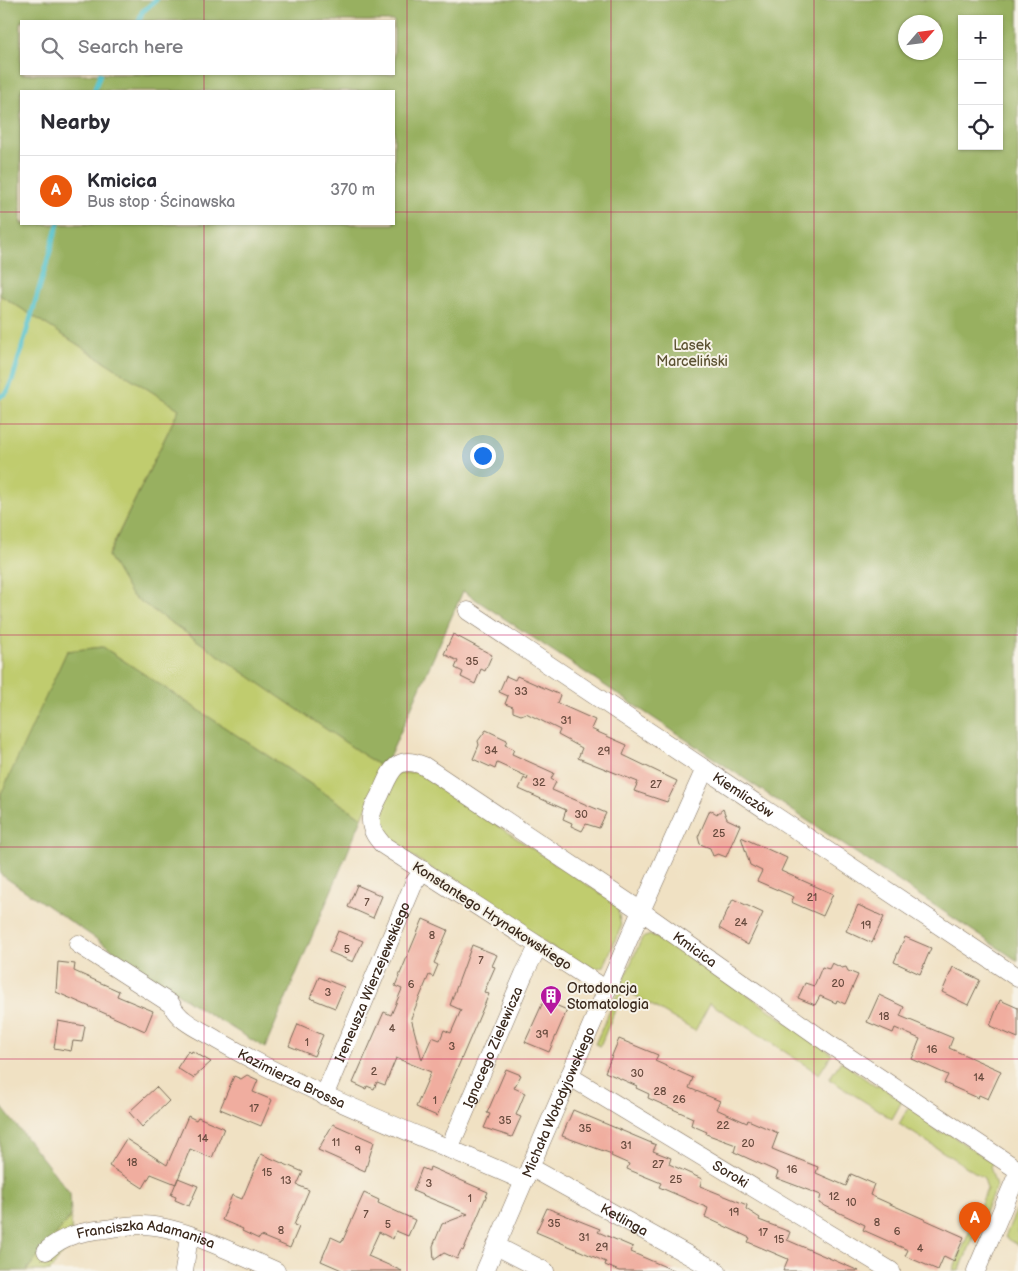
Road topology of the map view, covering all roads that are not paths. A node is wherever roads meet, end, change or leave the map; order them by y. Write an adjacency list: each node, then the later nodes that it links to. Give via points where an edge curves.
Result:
1 (468, 611): 2 (street, Kiemliczów)
2 (705, 769): 5 (street, Michała Wołodyjowskiego); 8 (street, Kiemliczów)
3 (446, 782): 4 (street, Konstantego Hrynakowskiego, via 424,766 408,761 398,764 390,771 371,814 377,838); 5 (street, Kmicica)
4 (422, 870): 7 (street, Konstantego Hrynakowskiego); 11 (street, Ireneusza Wierzejewskiego)
5 (641, 911): 9 (street, Michała Wołodyjowskiego); 13 (street, Kmicica, via 814,1034)
6 (78, 944): 11 (street, Kazimierza Brossa, via 171,1004 176,1014 190,1025 267,1069)
7 (538, 947): 9 (street, Konstantego Hrynakowskiego); 12 (street, Ignacego Zielewicza)
8 (1018, 978)
9 (607, 990): 10 (street, Michała Wołodyjowskiego)
10 (569, 1076): 14 (street, Michała Wołodyjowskiego); 23 (street, Soroki)
11 (324, 1096): 12 (street, Kazimierza Brossa)
12 (449, 1149): 14 (street, Kazimierza Brossa)
13 (1018, 1171): 24 (street)
14 (527, 1174): 16 (street, Michała Wołodyjowskiego); 22 (street, Ketlinga)
15 (189, 1236): 17 (street, Franciszka Adamanisa, via 141,1225 85,1232 62,1239); 18 (street); 19 (street, Franciszka Adamanisa)
16 (496, 1246): 20 (street, Michała Wołodyjowskiego); 21 (street)
17 (46, 1251)
18 (184, 1271)
19 (276, 1271)
20 (485, 1271)
21 (545, 1271)
22 (717, 1271)
23 (891, 1271)
24 (976, 1271)

